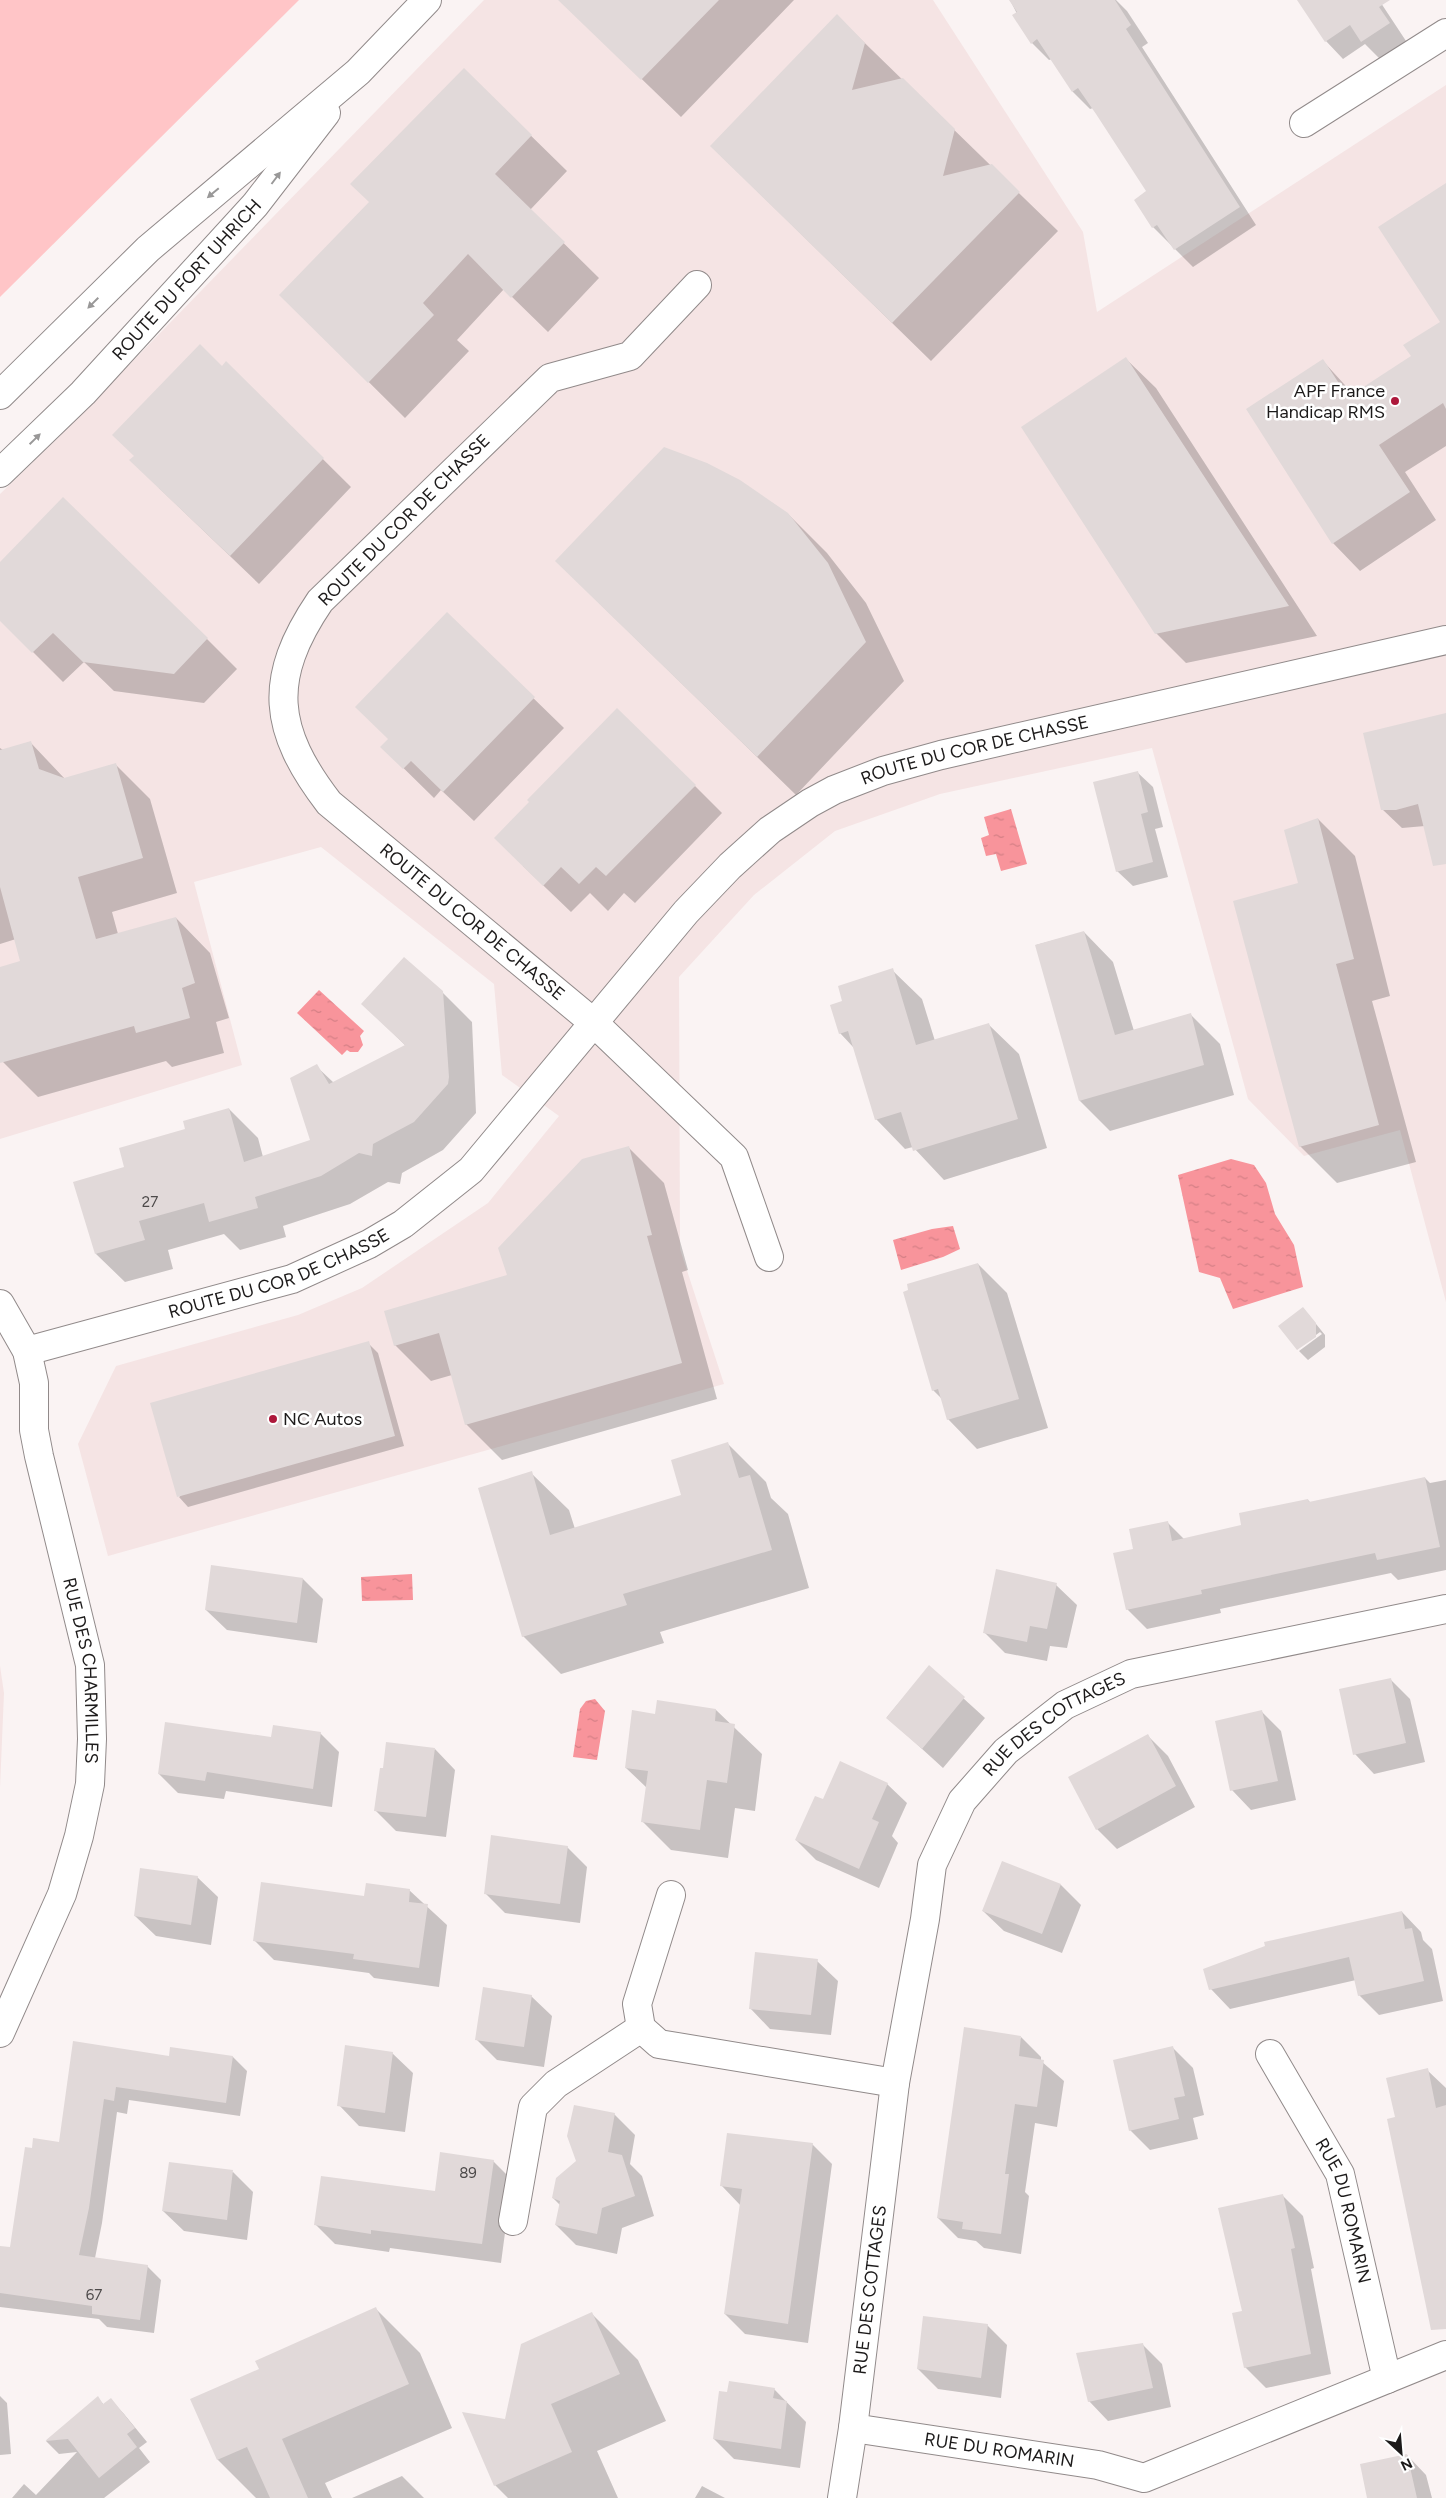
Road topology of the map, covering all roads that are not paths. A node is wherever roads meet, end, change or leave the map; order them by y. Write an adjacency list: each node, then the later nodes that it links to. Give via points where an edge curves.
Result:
1 (427, 0): 3 (street, ROUTE DU FORT UHRICH)
2 (1446, 33): 4 (street)
3 (358, 72): 6 (street, ROUTE DU FORT UHRICH, one-way to 6, via 148,249); 7 (street, ROUTE DU FORT UHRICH, one-way to 3, via 83,393 255,205)
4 (1304, 123)
5 (697, 285): 9 (street, ROUTE DU COR DE CHASSE, via 630,356 550,378 320,601 301,629 285,678 284,708 290,740 307,774 329,803)
6 (0, 395)
7 (0, 473)
8 (1446, 640): 9 (street, ROUTE DU COR DE CHASSE, via 941,755 883,771 834,790 770,830 730,866 686,912)
9 (594, 1024): 10 (street, ROUTE DU COR DE CHASSE, via 734,1157); 12 (street, ROUTE DU COR DE CHASSE, via 471,1170 403,1224 378,1239 292,1279)
10 (769, 1257)
11 (0, 1304): 12 (street, RUE DES CHARMILLES)
12 (27, 1351): 16 (street, RUE DES CHARMILLES, via 34,1384 37,1447 90,1665 92,1739 90,1784 62,1894)
13 (1446, 1609): 18 (street, RUE DES COTTAGES, via 1131,1674 1065,1705 1006,1751 962,1801 932,1864)
14 (671, 1895): 15 (street, via 637,2004)
15 (641, 2028): 18 (street, via 659,2044); 19 (street, via 556,2084 533,2107)
16 (0, 2033)
17 (1270, 2054): 21 (street, RUE DU ROMARIN, via 1340,2174)
18 (895, 2082): 22 (street, RUE DES COTTAGES)
19 (513, 2221)
20 (1446, 2355): 21 (street, RUE DU ROMARIN)
21 (1387, 2379): 23 (street, RUE DU ROMARIN)
22 (853, 2428): 23 (street, RUE DU ROMARIN, via 1098,2465); 24 (street, RUE DES COTTAGES)
23 (1146, 2488)
24 (842, 2498)

